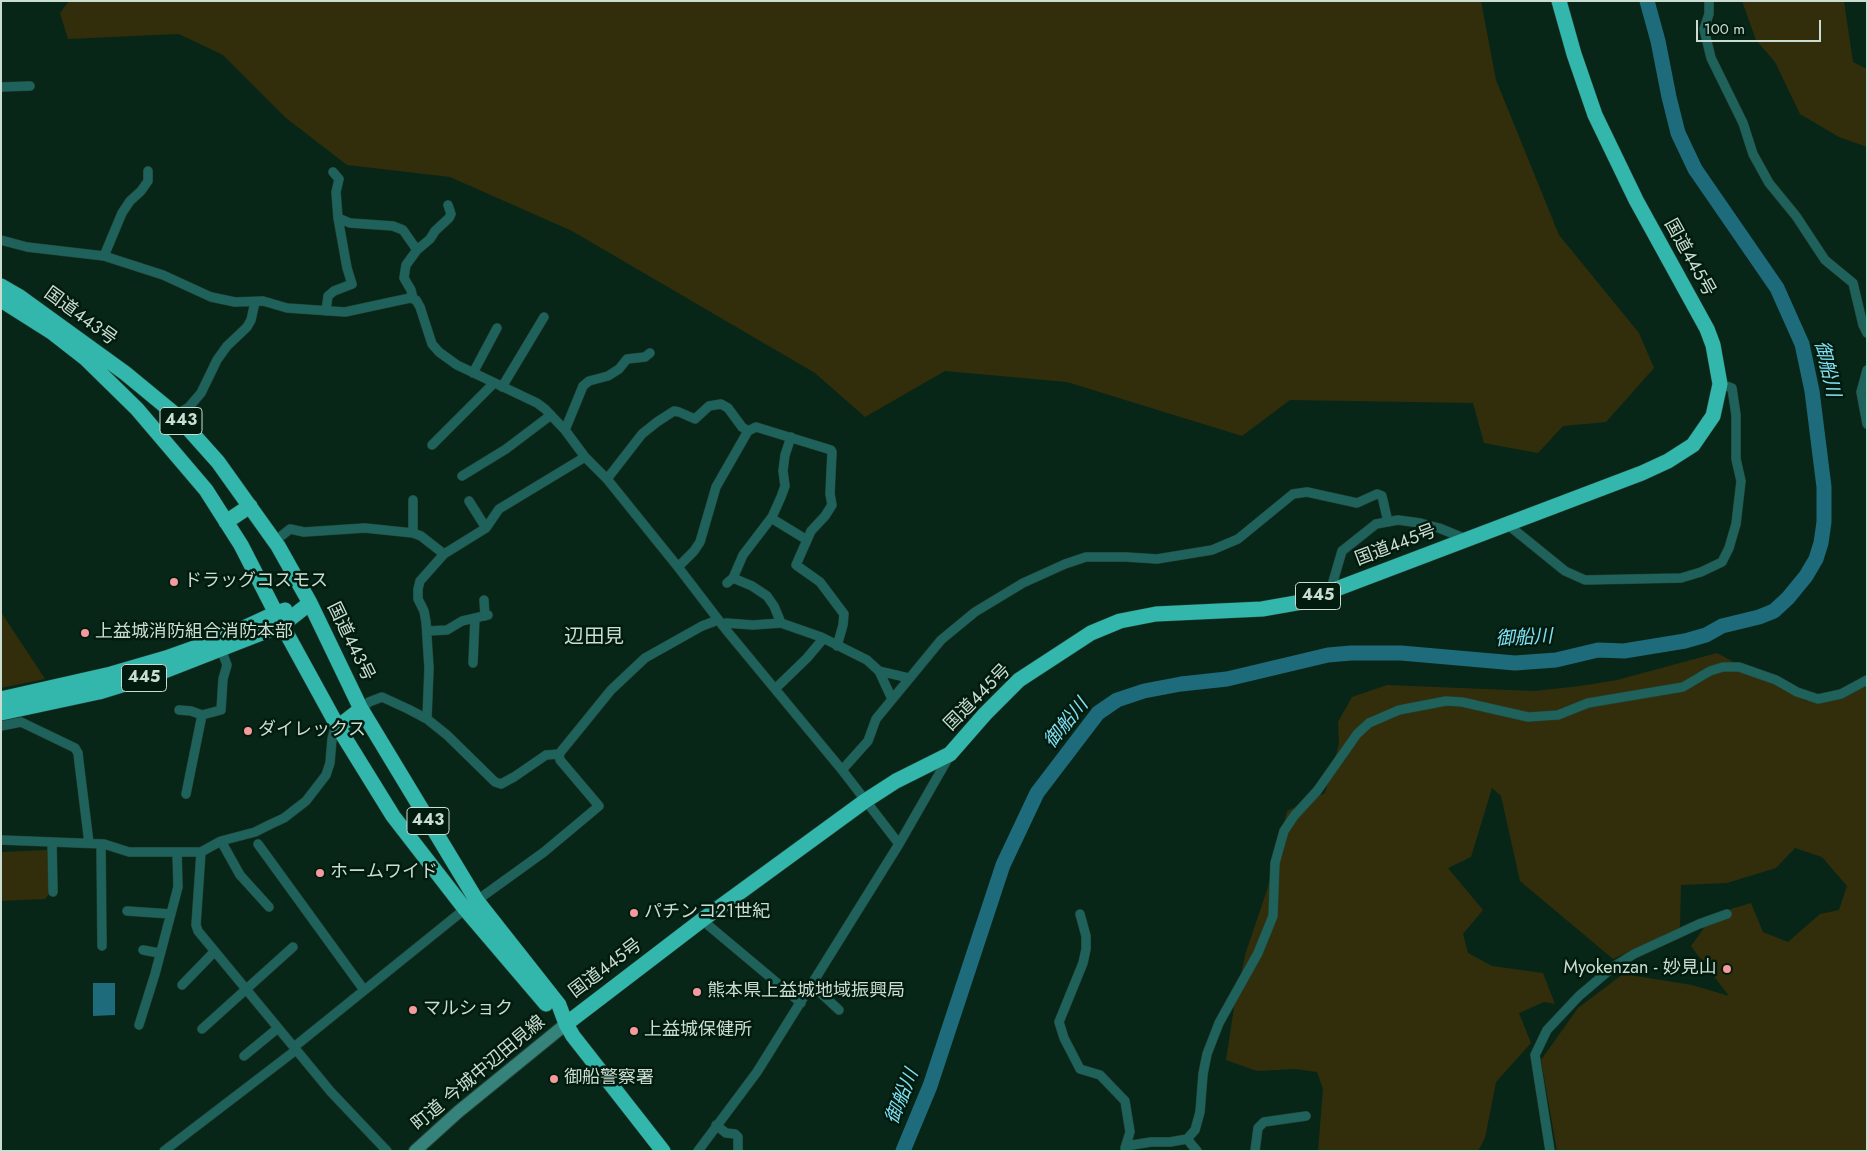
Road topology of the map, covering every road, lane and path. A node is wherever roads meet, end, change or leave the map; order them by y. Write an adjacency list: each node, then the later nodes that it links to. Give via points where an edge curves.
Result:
1 (1559, 1): 23 (highway, 国道445号 / 445, via 1595,116 1636,200 1707,329)
2 (1709, 1): 19 (street, via 1704,29 1711,58 1743,123 1753,154 1769,183 1825,260 1852,284)
3 (30, 86): 4 (street)
4 (1, 87)
5 (148, 171): 11 (street, via 148,181 122,213)
6 (332, 172): 8 (street, via 339,179 336,192)
7 (448, 205): 10 (street, via 449,218)
8 (338, 218): 10 (street, via 350,223 393,226 403,230); 16 (street, via 352,284 328,296)
9 (1, 240): 11 (street, via 27,247)
10 (417, 250): 13 (street, via 406,265 404,278)
11 (104, 256): 15 (street, via 163,275 211,297)
12 (1, 286): 25 (highway, 国道443号 / 443, via 126,372)
13 (413, 298): 16 (street, via 345,312); 22 (street, via 420,307 435,348 447,360)
14 (1, 300): 30 (highway, 国道443号 / 443, via 53,333 84,358)
15 (254, 302): 16 (street); 25 (street, via 247,327 217,360 202,393)
16 (326, 311)
17 (544, 317): 24 (street)
18 (497, 328): 22 (street)
19 (1867, 333)
20 (650, 353): 28 (street, via 645,357 627,358 608,376 589,380 583,386)
21 (1867, 370): 27 (street, via 1861,392)
22 (473, 373): 24 (street)
23 (1720, 384): 42 (highway, 国道445号 / 445, via 1713,416 1693,445 1642,473); 42 (street, via 1732,388 1736,459 1741,482 1736,524 1722,562 1682,578 1585,580 1564,571)
24 (498, 385): 26 (street, via 524,395); 32 (street)
25 (176, 415): 30 (highway); 38 (highway, 国道443号 / 443, via 218,462)
26 (552, 415): 28 (street); 34 (street, via 506,450)
27 (1867, 424)
28 (565, 430): 33 (street)
29 (748, 431): 31 (street, via 756,427); 35 (street, via 721,404 709,406 695,419 674,412 642,434); 49 (street, via 716,487 700,542)
30 (158, 434): 40 (highway, 国道443号 / 443, via 206,490)
31 (791, 438): 39 (street, via 785,455 785,486); 46 (street, via 832,452 832,506 810,531)
32 (432, 445)
33 (586, 457): 35 (street); 43 (street, via 499,510)
34 (462, 476)
35 (606, 479): 49 (street)
36 (413, 500): 44 (street)
37 (469, 500): 43 (street)
38 (250, 506): 40 (highway); 47 (highway, 国道443号 / 443)
39 (771, 518): 46 (street); 56 (street, via 743,555 730,581 752,586 767,596)
40 (226, 522): 54 (highway, 国道443号 / 443)
41 (1388, 522): 45 (street, via 1420,523); 50 (street, via 1376,524 1342,551); 63 (street, via 1382,496 1377,494 1357,503 1307,492 1293,494 1238,540 1212,550 1157,559 1086,557 1023,583 975,612 941,640)
42 (1507, 524): 45 (highway, 国道445号 / 445)
43 (486, 528): 48 (street)
44 (413, 533): 47 (street, via 365,528 304,532 290,529); 48 (street, via 422,536)
45 (1466, 539): 50 (highway, 国道445号 / 445)
46 (807, 540): 59 (street, via 796,565 820,582 844,614)
47 (275, 541): 52 (highway, 国道443号 / 443)
48 (444, 554): 57 (street, via 420,581 418,589)
49 (678, 567): 55 (street)
50 (1330, 592): 77 (highway, 国道445号 / 445, via 1302,602 1262,609 1156,614 1120,621 1091,633 1019,680)
51 (484, 600): 53 (street, via 487,616)
52 (310, 604): 54 (highway, 445); 68 (highway, 国道443号 / 443)
53 (475, 618): 57 (street, via 446,630); 61 (street)
54 (279, 619): 60 (highway, 445); 66 (highway, 445, via 166,658); 75 (highway, 国道443号 / 443)
55 (720, 622): 56 (street); 65 (street); 76 (street, via 702,626 645,658 612,690)
56 (781, 623): 58 (street)
57 (427, 631): 73 (street, via 429,677)
58 (824, 639): 59 (street); 65 (street)
59 (837, 646): 62 (street, via 867,660)
60 (221, 649): 71 (street, via 227,665 221,710); 72 (highway, 445, via 154,675)
61 (473, 663)
62 (880, 671): 63 (street); 67 (street)
63 (909, 678): 67 (street)
64 (1867, 680): 117 (street, via 1841,694 1818,699 1739,667 1723,667 1710,670 1683,687 1588,703 1558,715 1528,717 1446,701 1399,710 1369,723 1357,734 1284,831 1274,864 1273,916 1258,953 1219,1023 1207,1054 1195,1130)
65 (775, 689): 78 (street)
66 (1, 699)
67 (892, 699): 78 (street, via 876,719 868,742)
68 (361, 709): 73 (street, via 382,697); 75 (highway); 91 (highway, 国道443号 / 443)
69 (179, 710): 71 (street)
70 (1, 713): 72 (highway, 445)
71 (202, 715): 79 (street)
72 (19, 716): 74 (street); 84 (street, via 75,748 78,753)
73 (426, 719): 76 (street, via 460,746 498,784 546,755)
74 (1, 726)
75 (338, 727): 82 (street, via 332,739 326,775 306,801 284,818 255,832); 91 (highway, 国道443号 / 443, via 393,816)
76 (559, 754): 91 (street, via 560,760 599,806 544,852)
77 (950, 754): 80 (highway, 国道445号 / 445, via 896,781); 87 (street)
78 (842, 770): 80 (street)
79 (186, 794)
80 (865, 801): 87 (street); 97 (highway, 国道445号 / 445)
81 (1, 840): 83 (street)
82 (221, 841): 89 (street); 92 (street, via 240,875)
83 (52, 843): 84 (street); 90 (street)
84 (90, 843): 85 (street)
85 (101, 844): 88 (street, via 129,852); 98 (street)
86 (258, 844): 106 (street)
87 (899, 844): 104 (street)
88 (177, 852): 89 (street); 94 (street, via 178,887)
89 (201, 852): 101 (street, via 196,928)
90 (53, 892)
91 (471, 905): 106 (street); 109 (highway, 国道443号 / 443, via 553,1012)
92 (269, 907)
93 (127, 911): 94 (street)
94 (171, 914): 102 (street)
95 (1080, 914): 118 (street, via 1086,949 1059,1022 1080,1069 1100,1075 1125,1101 1130,1132)
96 (1727, 914): 127 (street, via 1699,924 1613,966 1547,1030 1535,1055)
97 (702, 920): 107 (street); 109 (highway, 国道445号 / 445)
98 (102, 946)
99 (293, 947): 105 (street)
100 (143, 950): 102 (street)
101 (214, 952): 103 (street); 105 (street)
102 (159, 953): 110 (street)
103 (182, 985)
104 (812, 985): 107 (street); 108 (street)
105 (246, 989): 111 (street); 112 (street)
106 (364, 990): 113 (street)
107 (801, 1003): 116 (street, via 757,1072)
108 (839, 1010)
109 (566, 1024): 121 (street, 町道 今城中辺田見線, via 458,1112); 122 (highway, 国道443号 / 443)
110 (139, 1025)
111 (278, 1028): 113 (street); 114 (street)
112 (202, 1029)
113 (295, 1049): 119 (street); 120 (street)
114 (244, 1056)
115 (1306, 1116): 126 (street, via 1264,1122 1258,1128)
116 (716, 1125): 123 (street); 124 (street, via 738,1137)
117 (1187, 1138): 118 (street); 125 (street)
118 (1125, 1148)
119 (164, 1151)
120 (387, 1151)
121 (416, 1151)
122 (663, 1151)
123 (698, 1151)
124 (738, 1151)
125 (1198, 1151)
126 (1255, 1151)
127 (1550, 1151)

